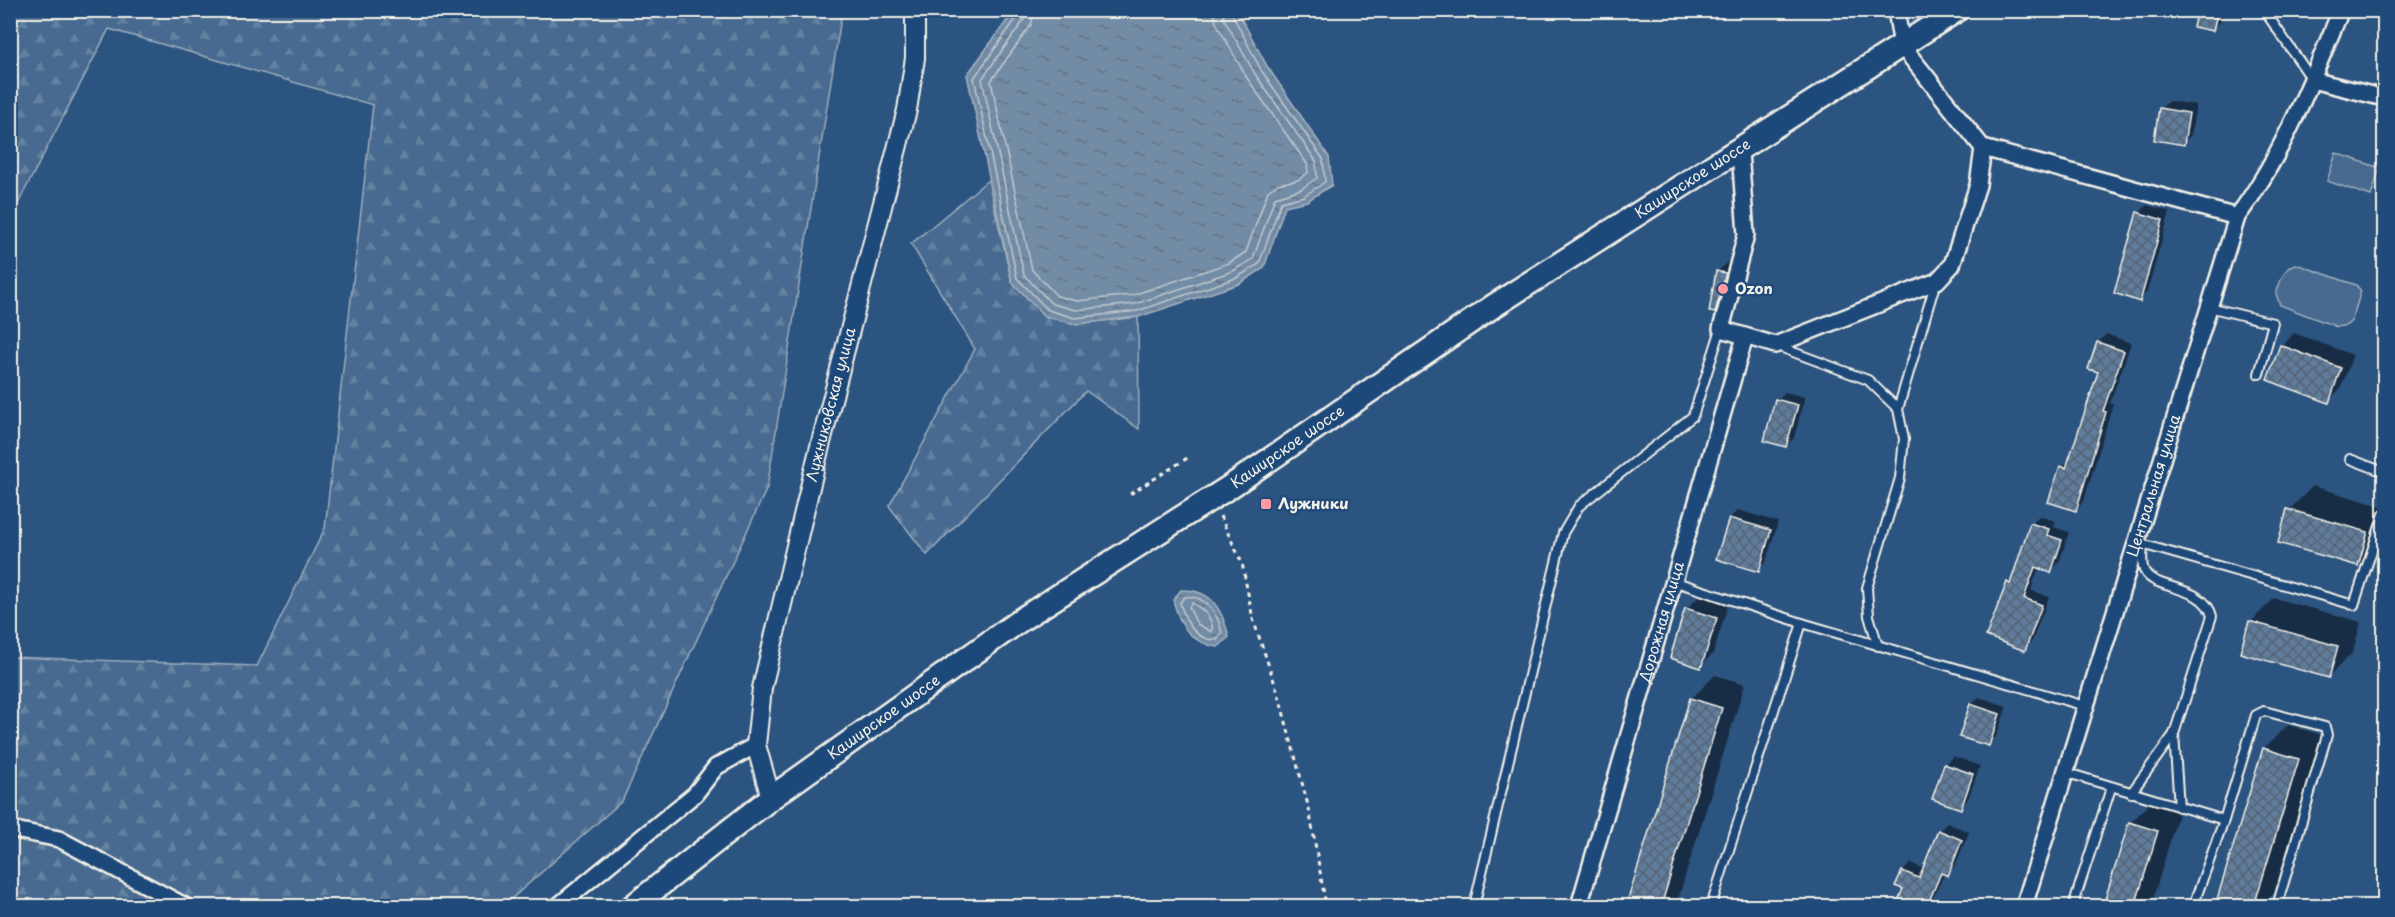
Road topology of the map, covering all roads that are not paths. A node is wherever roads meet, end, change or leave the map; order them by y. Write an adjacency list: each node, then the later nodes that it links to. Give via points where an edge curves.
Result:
1 (915, 10): 28 (street, Лужниковская улица, via 915,58 907,110 762,688)
2 (1896, 10): 6 (street)
3 (1957, 10): 6 (main road, Каширское шоссе)
4 (2264, 10): 7 (lane)
5 (2341, 10): 7 (street, Центральная улица)
6 (1902, 46): 9 (street); 10 (main road, Каширское шоссе)
7 (2312, 80): 8 (street); 11 (street, Центральная улица, via 2263,182)
8 (2385, 98)
9 (1983, 148): 11 (street); 12 (street, via 1978,185 1952,265)
10 (1740, 151): 14 (street, via 1746,235); 32 (main road, Каширское шоссе, via 1492,307 1231,486 1022,619)
11 (2237, 217): 13 (street, Центральная улица)
12 (1937, 281): 16 (street); 18 (lane)
13 (2209, 307): 17 (lane, via 2273,323); 22 (street, Центральная улица)
14 (1722, 330): 15 (street); 39 (lane, via 1693,416 1579,506 1563,532)
15 (1745, 338): 16 (street); 23 (street, Дорожная улица)
16 (1775, 345): 18 (lane, via 1868,380)
17 (2259, 374)
18 (1899, 409): 25 (lane, via 1904,439 1900,478 1867,588 1869,616)
19 (2350, 459): 20 (lane)
20 (2385, 472)
21 (2385, 514): 22 (lane, via 2354,605)
22 (2140, 543): 26 (street, Центральная улица); 27 (lane, via 2143,568 2151,578 2199,596 2209,605 2212,616)
23 (1676, 582): 24 (lane); 40 (street, Дорожная улица)
24 (1802, 623): 25 (lane); 41 (lane)
25 (1878, 646): 26 (lane)
26 (2085, 706): 29 (street, Центральная улица)
27 (2174, 734): 31 (lane); 33 (lane)
28 (756, 745): 32 (street, Лужниковская улица); 37 (street, via 716,767 695,794)
29 (2064, 772): 30 (lane); 42 (street, Центральная улица)
30 (2111, 788): 31 (lane); 43 (lane)
31 (2131, 793): 33 (lane)
32 (771, 798): 38 (main road, Каширское шоссе)
33 (2179, 807): 34 (lane)
34 (2224, 820): 44 (lane); 45 (lane, via 2256,715 2264,711 2325,727 2327,735)
35 (10, 829): 36 (street, via 59,839)
36 (185, 906)
37 (558, 906)
38 (633, 906)
39 (1474, 906)
40 (1579, 906)
41 (1711, 906)
42 (2024, 906)
43 (2073, 906)
44 (2193, 906)
45 (2277, 906)

